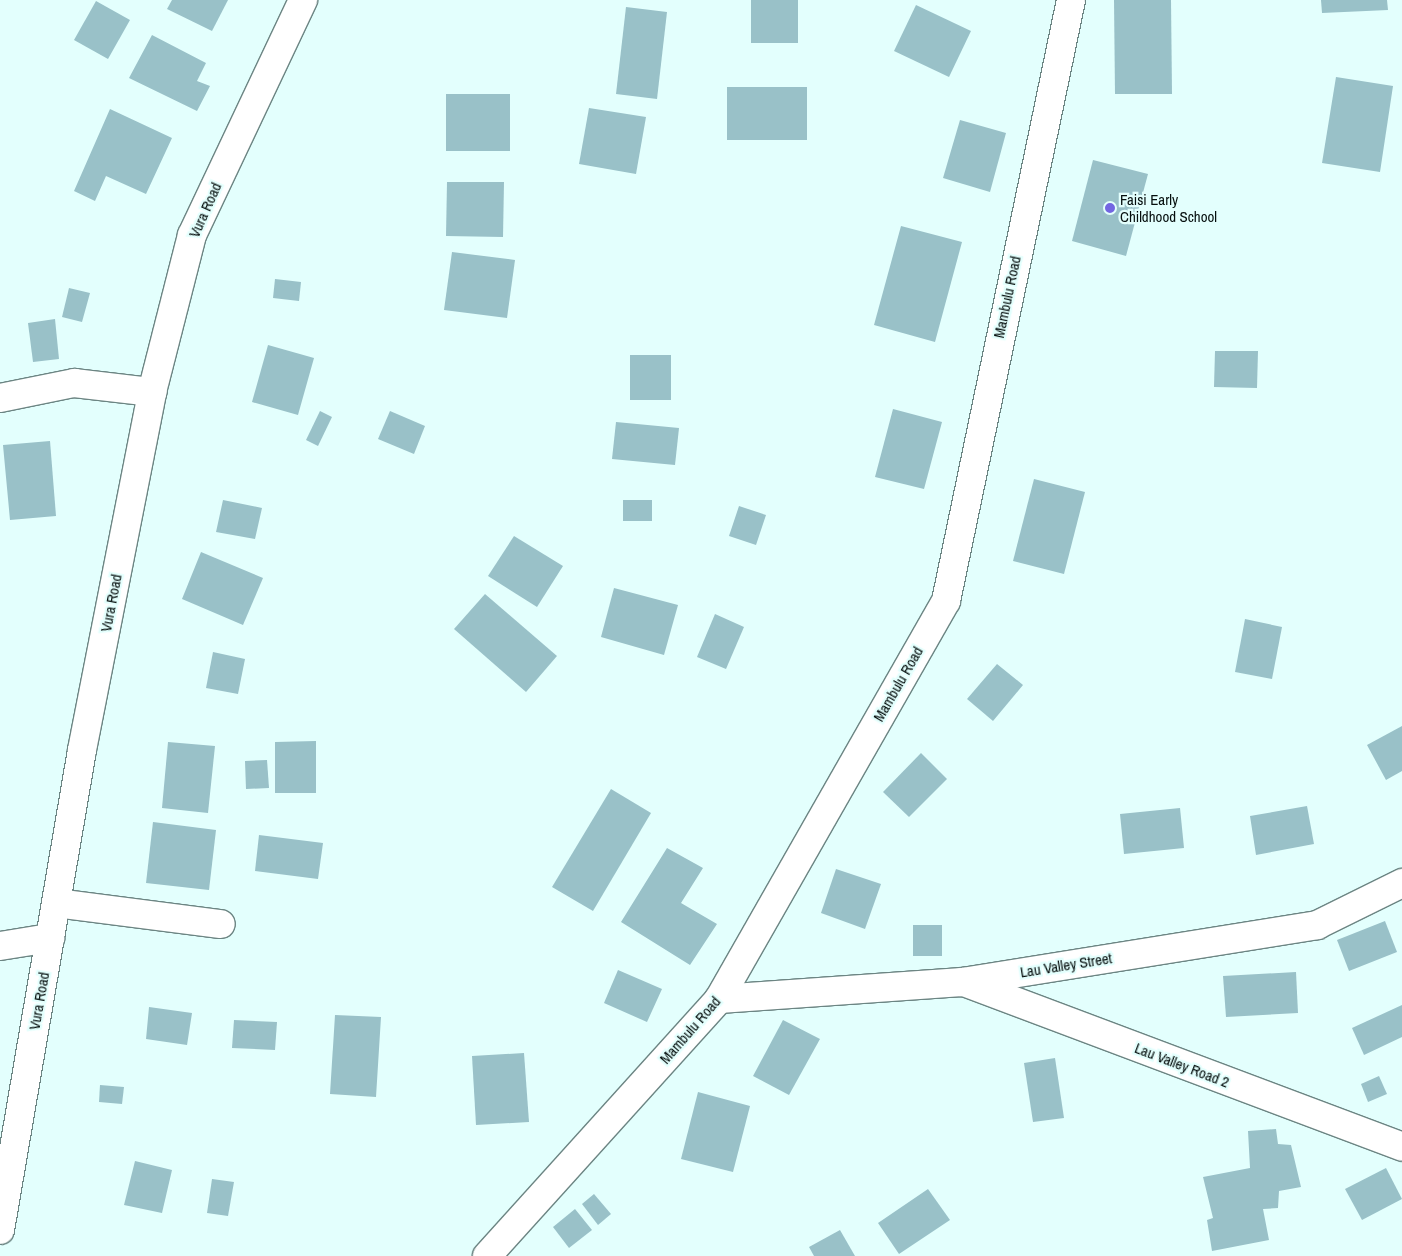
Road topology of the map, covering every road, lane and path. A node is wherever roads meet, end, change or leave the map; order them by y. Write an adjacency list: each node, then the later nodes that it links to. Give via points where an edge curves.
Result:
1 (303, 0): 3 (street, Vura Road, via 192,235)
2 (1071, 0): 11 (street, Mambulu Road, via 946,601)
3 (152, 392): 4 (street, via 74,383); 6 (street, Vura Road)
4 (0, 398)
5 (1402, 883): 10 (street, Lau Valley Street, via 1317,925)
6 (56, 903): 7 (street); 8 (street, Vura Road)
7 (221, 924)
8 (50, 938): 9 (street); 13 (street, Vura Road)
9 (0, 946)
10 (962, 982): 11 (street, Lau Valley Street); 12 (street, Lau Valley Road 2)
11 (719, 999): 14 (street, Mambulu Road)
12 (1402, 1148)
13 (1, 1222)
14 (487, 1256)

